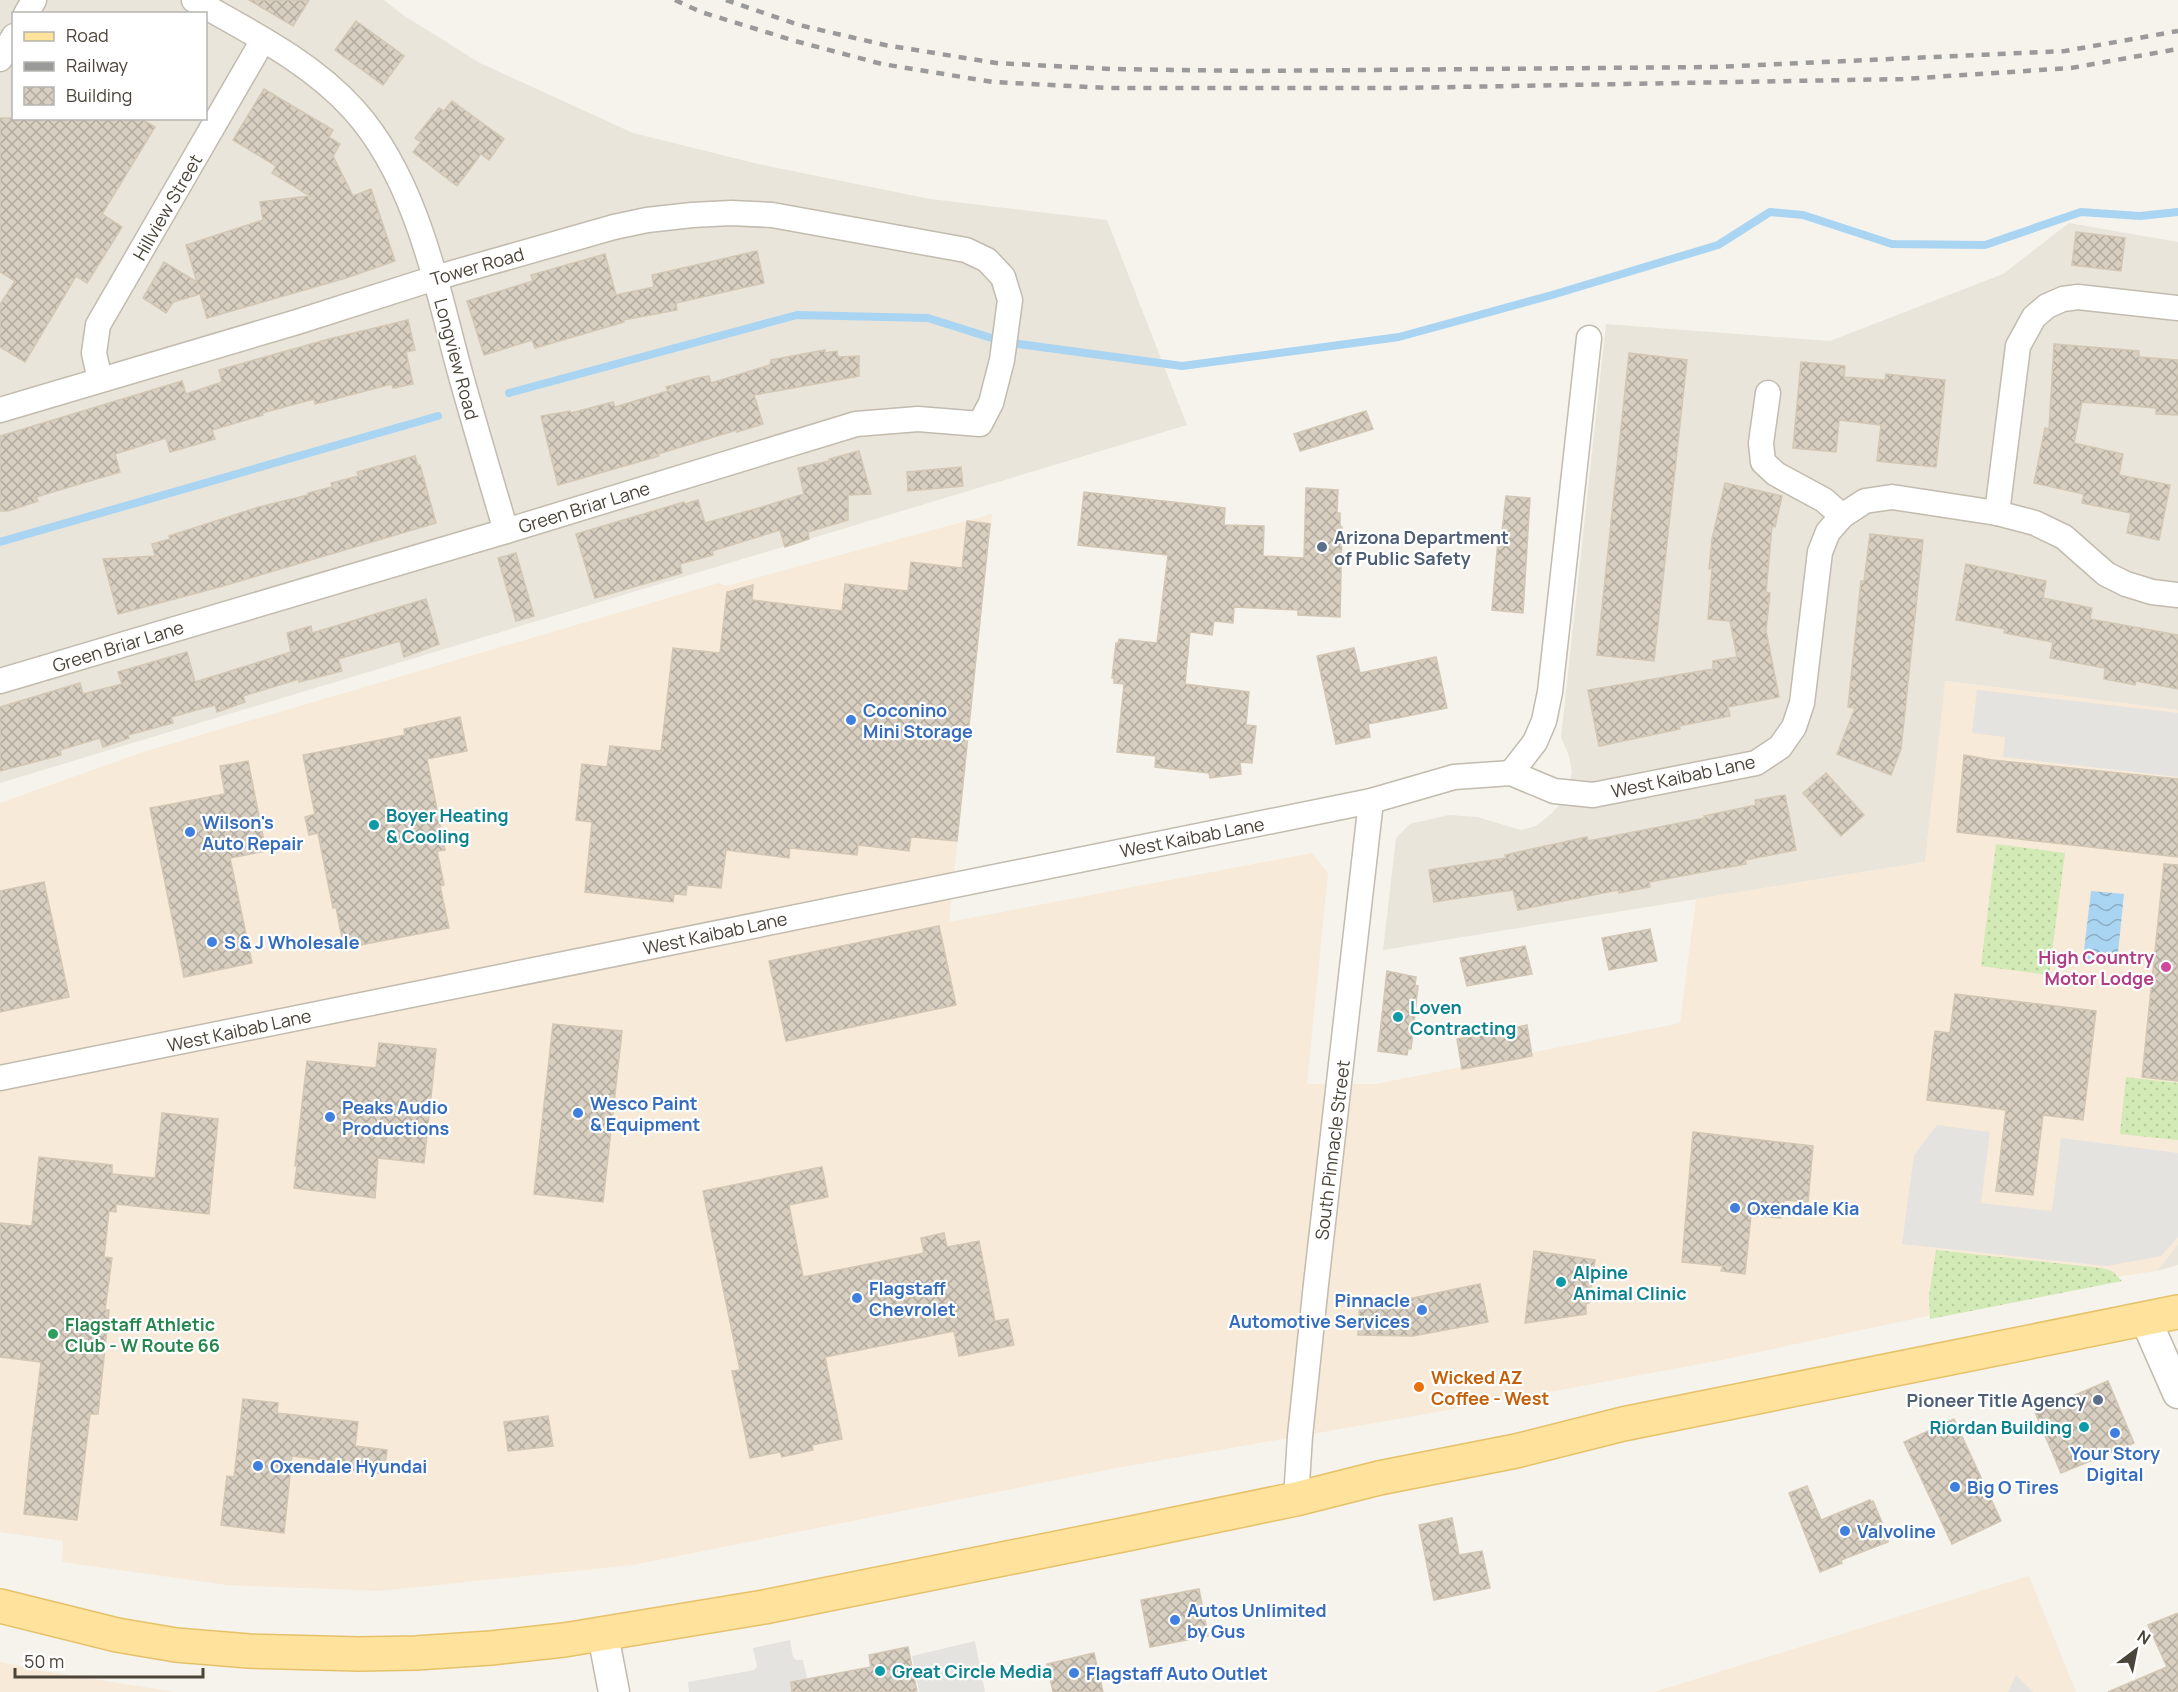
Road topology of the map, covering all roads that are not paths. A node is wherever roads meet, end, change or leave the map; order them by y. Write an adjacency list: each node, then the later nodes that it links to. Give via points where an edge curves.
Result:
1 (194, 0): 3 (street, Longview Road)
2 (12, 39): 4 (street)
3 (263, 40): 6 (street, Longview Road, via 327,84 381,145 401,181); 9 (street, Hillview Street, via 98,325 94,353)
4 (0, 59)
5 (966, 249): 6 (street, Tower Road, via 772,215 692,215 614,227); 14 (street, Green Briar Lane, via 987,260 1003,278 1010,300 992,403 980,424 918,419 856,424)
6 (435, 278): 9 (street, Tower Road); 14 (street, Longview Road)
7 (2178, 308): 12 (street, via 2078,297 2047,306 2034,317 2018,346)
8 (1589, 338): 17 (street, via 1550,692 1535,742)
9 (100, 380): 11 (street, Tower Road)
10 (1768, 393): 13 (street, via 1761,443 1763,462 1776,474 1824,500)
11 (0, 410)
12 (1997, 513): 13 (street, West Kaibab Lane, via 1892,498 1865,501); 15 (street, West Kaibab Lane, via 2035,523 2064,537 2106,574 2126,584)
13 (1842, 516): 17 (street, West Kaibab Lane, via 1828,532 1820,552 1802,703 1794,727 1780,747 1756,763 1593,795 1554,791)
14 (507, 531): 16 (street, Green Briar Lane)
15 (2178, 595)
16 (0, 681)
17 (1511, 773): 18 (street, West Kaibab Lane, via 1454,777)
18 (1371, 801): 19 (street, West Kaibab Lane); 23 (street, South Pinnacle Street, via 1316,1284)
19 (0, 1078)
20 (2178, 1312): 21 (main road)
21 (2145, 1318): 22 (street); 23 (main road, via 1634,1422)
22 (2178, 1393)
23 (1296, 1499): 25 (main road, via 764,1607)
24 (0, 1606): 25 (main road, via 117,1635 249,1651 416,1653)
25 (603, 1635): 26 (street)
26 (614, 1692)

